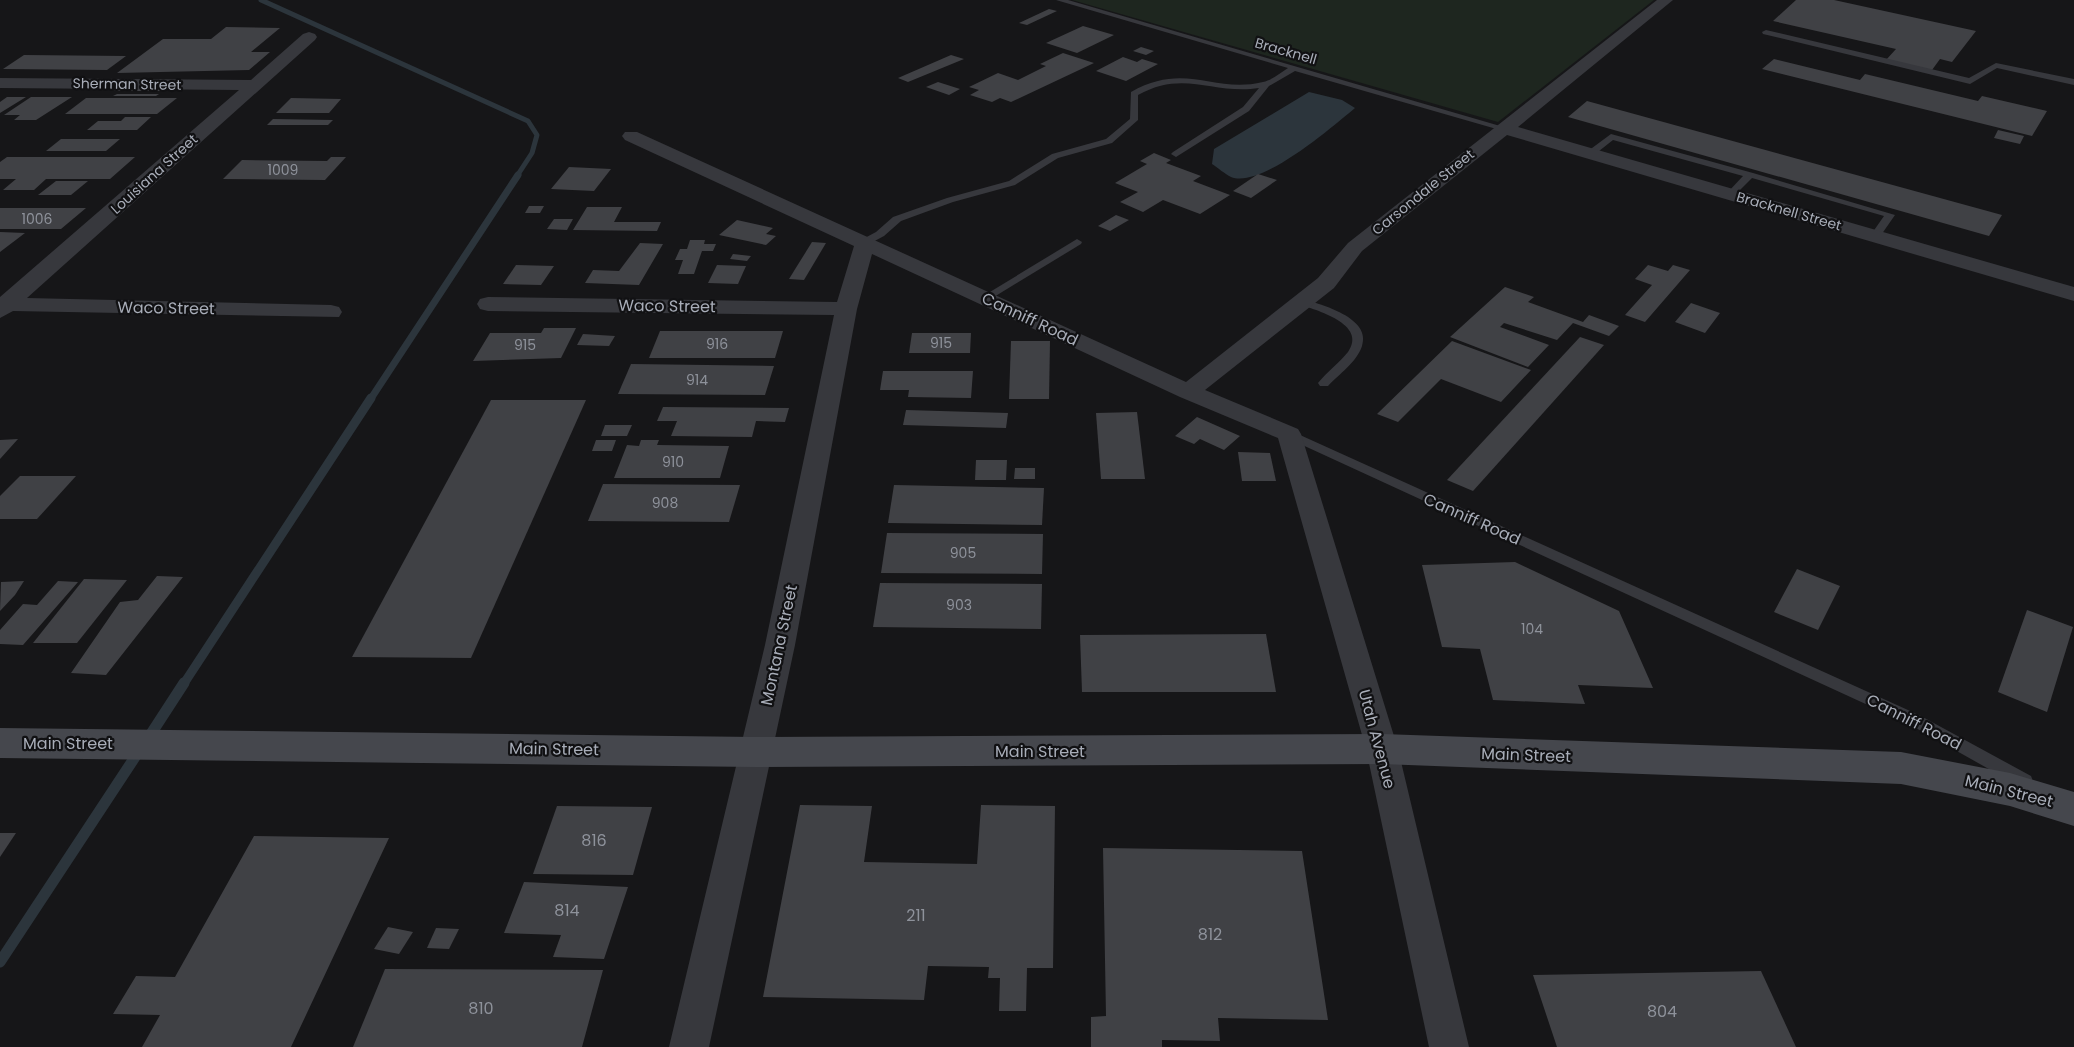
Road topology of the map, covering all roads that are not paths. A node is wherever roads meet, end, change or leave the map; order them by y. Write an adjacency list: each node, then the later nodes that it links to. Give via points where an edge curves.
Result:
1 (1060, 0): 5 (lane, Bracknell)
2 (1666, 0): 10 (street, Carsondale Street)
3 (1766, 32): 6 (lane, via 1970,81 1996,64)
4 (309, 37): 9 (street, Louisiana Street)
5 (1294, 68): 8 (lane); 10 (lane, Bracknell)
6 (2074, 82)
7 (0, 83): 9 (street, Sherman Street)
8 (1266, 84): 13 (lane, via 1246,109); 17 (lane, via 1179,78 1144,86 1134,94 1134,120 1109,141 1055,156 1012,183 897,219)
9 (255, 85): 23 (street, Louisiana Street)
10 (1503, 128): 12 (street, Bracknell Street); 21 (street, Carsondale Street, via 1355,247 1326,283)
11 (631, 136): 17 (street, Canniff Road)
12 (1591, 153): 14 (lane, via 1611,137); 15 (street, Bracknell Street)
13 (1176, 154)
14 (1750, 175): 15 (lane); 16 (lane, via 1890,215)
15 (1731, 194): 16 (street, Bracknell Street)
16 (1875, 236): 19 (street, Bracknell Street)
17 (865, 242): 20 (street, Canniff Road); 24 (street, Montana Street)
18 (1077, 242): 20 (lane)
19 (2074, 294)
20 (984, 298): 27 (street, Canniff Road)
21 (1302, 302): 26 (lane, via 1343,319 1356,328 1359,339 1355,349); 27 (street, Carsondale Street)
22 (488, 304): 24 (street, Waco Street)
23 (3, 306): 25 (street, Waco Street)
24 (846, 309): 31 (street, Montana Street)
25 (331, 312)
26 (1324, 383)
27 (1188, 392): 28 (street, Canniff Road)
28 (1289, 434): 30 (street, Utah Avenue); 32 (lane, Canniff Road, via 1913,719)
29 (0, 743): 31 (street, Main Street)
30 (1382, 750): 31 (street, Main Street); 32 (street, Main Street, via 1900,768 1976,781); 34 (street, Utah Avenue)
31 (756, 752): 33 (street, Montana Street)
32 (2074, 809)
33 (689, 1047)
34 (1449, 1047)

